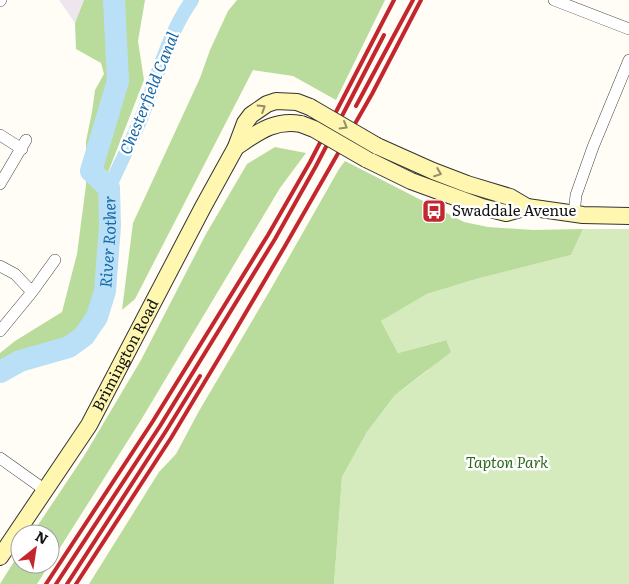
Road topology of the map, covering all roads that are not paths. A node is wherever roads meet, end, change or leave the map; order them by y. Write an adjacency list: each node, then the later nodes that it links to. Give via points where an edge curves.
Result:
1 (554, 0): 2 (street)
2 (629, 29)
3 (629, 60): 8 (street, via 593,147 576,195)
4 (0, 135): 6 (street, via 24,145)
5 (236, 147): 7 (main road, Brimington Road, bridge, via 279,122 301,124 411,181 506,213); 7 (main road, Brimington Road, one-way to 7, bridge, via 251,115 267,104 289,101 310,107 377,146 433,171 510,197); 15 (main road, Brimington Road, via 89,425)
6 (0, 184)
7 (527, 207): 8 (main road, Brimington Road)
8 (574, 214): 9 (main road, Brimington Road)
9 (629, 216)
10 (56, 260): 12 (street)
11 (0, 266): 12 (street, via 15,274)
12 (32, 292): 13 (street)
13 (0, 330)
14 (0, 458): 15 (street)
15 (45, 490): 16 (main road, Brimington Road)
16 (0, 557)

